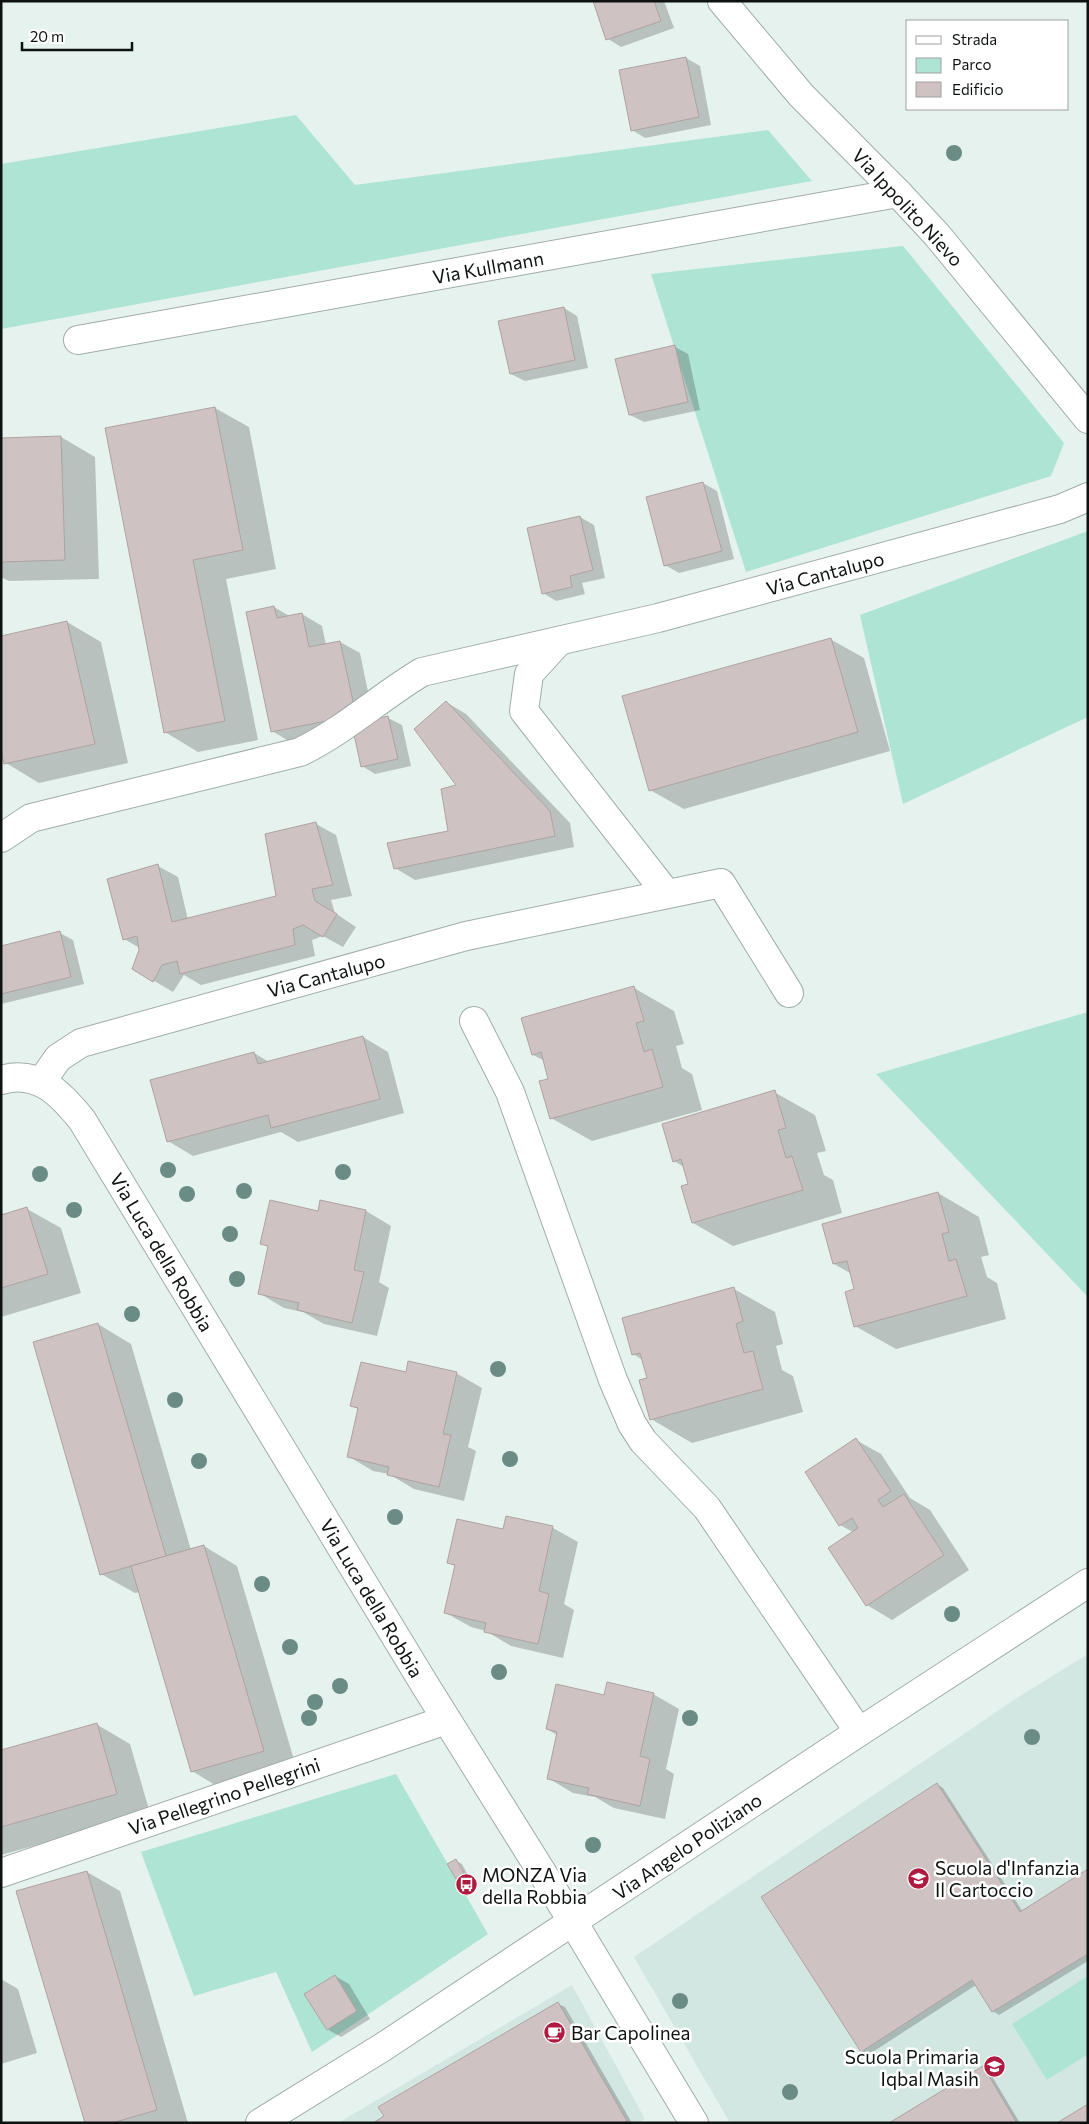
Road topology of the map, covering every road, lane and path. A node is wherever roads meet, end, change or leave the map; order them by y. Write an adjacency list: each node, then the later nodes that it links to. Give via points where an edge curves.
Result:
1 (722, 1): 2 (street, Via Ippolito Nievo, via 801,96)
2 (898, 193): 3 (street, Via Kullmann); 4 (street, Via Ippolito Nievo, via 937,235)
3 (78, 340)
4 (1088, 419)
5 (1088, 497): 6 (street, Via Cantalupo, via 1060,509 658,618)
6 (559, 641): 7 (street, Via Cantalupo, via 422,672 300,752 31,818); 8 (street, via 529,674 524,712)
7 (1, 838)
8 (667, 894): 9 (street, Via Cantalupo, via 721,883); 12 (street, Via Cantalupo, via 466,936 81,1043 58,1058)
9 (789, 993)
10 (474, 1021): 15 (street, via 510,1092 613,1380 632,1424 643,1442 707,1508)
11 (1, 1080): 12 (street, via 12,1077)
12 (42, 1081): 14 (street, Via Luca della Robbia, via 64,1098 82,1120)
13 (1088, 1583): 15 (street, Via Angelo Poliziano)
14 (446, 1720): 16 (street, Via Pellegrino Pellegrini); 17 (street, Via Luca della Robbia)
15 (859, 1732): 17 (street, Via Angelo Poliziano)
16 (1, 1873)
17 (573, 1922): 18 (street, Via Angelo Poliziano, via 383,2047); 19 (street, Via Luca della Robbia)
18 (260, 2123)
19 (694, 2123)

